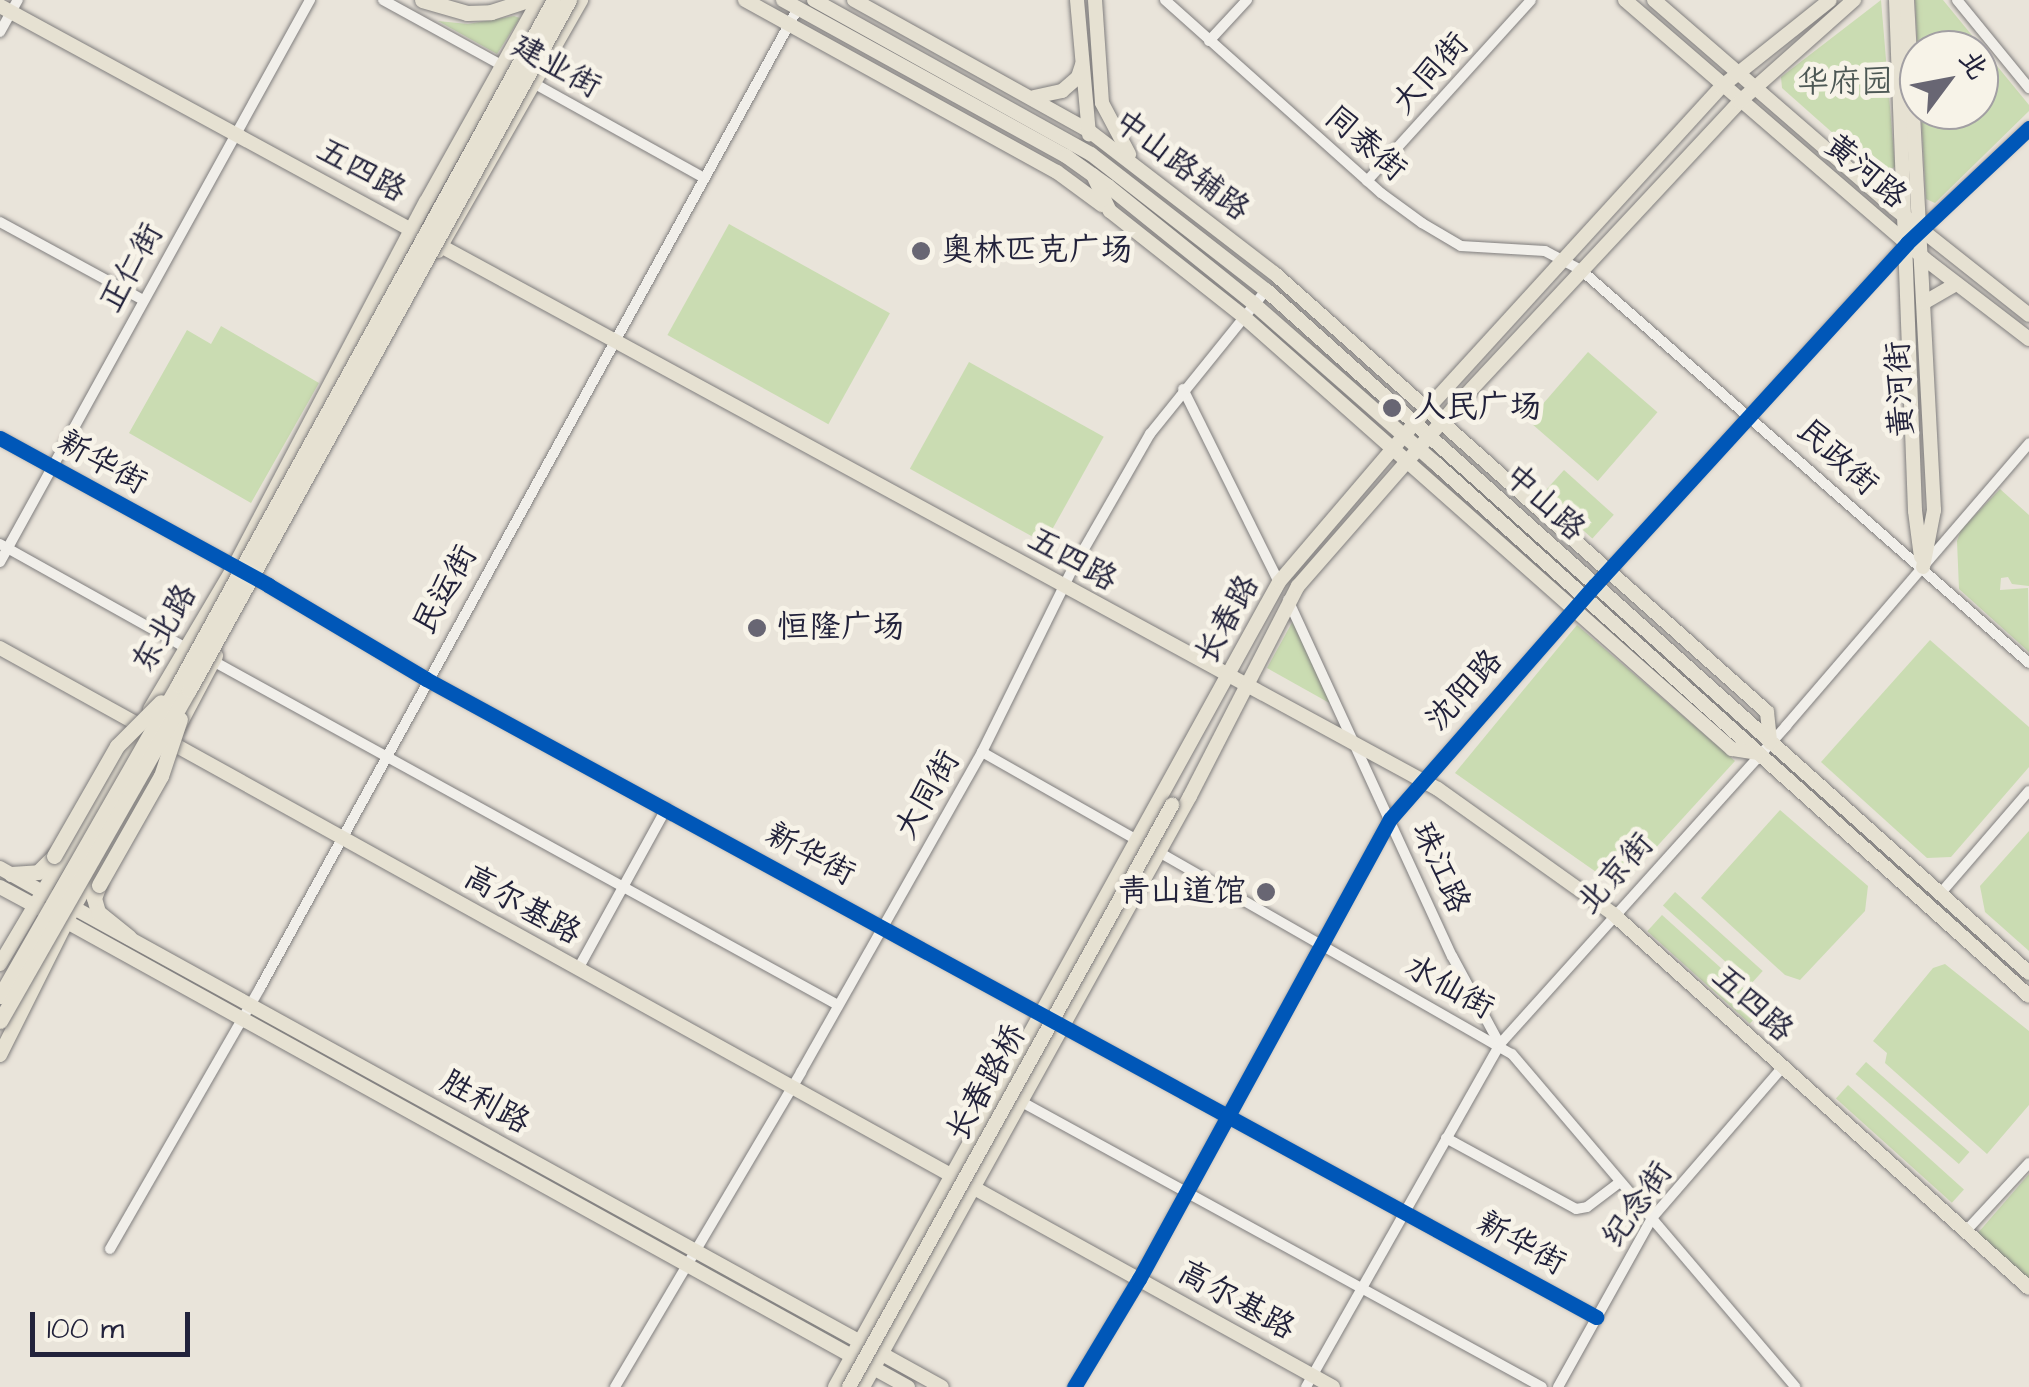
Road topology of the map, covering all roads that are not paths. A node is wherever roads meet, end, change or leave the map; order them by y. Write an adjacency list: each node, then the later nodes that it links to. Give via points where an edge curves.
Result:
1 (310, 0): 42 (street, 正仁街)
2 (382, 0): 31 (street, 建业街)
3 (422, 0): 4 (highway, via 467,13)
4 (529, 0)
5 (539, 0): 31 (main road, 东北路)
6 (554, 0): 99 (highway, 东北路, bridge)
7 (569, 0): 99 (highway, 东北路, bridge)
8 (581, 0): 33 (main road, 东北路)
9 (745, 0): 27 (main road)
10 (783, 0): 26 (main road, 中山路)
11 (814, 0): 39 (main road, 中山路)
12 (854, 0): 37 (main road, 中山路辅路)
13 (1077, 0): 30 (main road)
14 (1095, 0): 44 (main road, via 1102,103)
15 (1165, 0): 29 (street, 同泰街)
16 (1247, 0): 29 (street)
17 (1531, 0): 47 (street, 大同街)
18 (1625, 0): 34 (main road, 黄河路)
19 (1654, 0): 32 (main road, 黄河路)
20 (1830, 0): 32 (main road, 长春路)
21 (1854, 0): 35 (main road, 长春路)
22 (1896, 0): 49 (main road, 黄河街)
23 (1907, 0): 51 (main road, 黄河街)
24 (1957, 0): 36 (street)
25 (10, 6): 28 (street); 42 (main road, 五四路)
26 (798, 8): 27 (street, 民运街); 45 (main road, 中山路)
27 (790, 24): 46 (street, 民运街); 48 (main road, via 1058,172)
28 (0, 32)
29 (1210, 41): 47 (street, 同泰街)
30 (1082, 64): 37 (main road, via 1062,91); 41 (main road)
31 (502, 66): 33 (street, 建业街); 52 (main road, 东北路)
32 (1736, 72): 34 (main road, 长春路); 35 (main road, 黄河路)
33 (535, 83): 46 (street, 建业街); 54 (main road, 东北路)
34 (1722, 87): 38 (main road, 黄河路); 56 (main road, 长春路)
35 (1753, 87): 38 (main road, 长春路); 49 (main road, 黄河路)
36 (2029, 88)
37 (1028, 96): 41 (main road, 中山路辅路)
38 (1739, 102): 53 (main road, 黄河路); 57 (main road, 长春路)
39 (1024, 116): 41 (main road); 43 (main road, 中山路)
40 (2029, 128): 51 (street, 沈阳路)
41 (1088, 130): 43 (main road); 44 (main road, 中山路辅路)
42 (236, 135): 52 (main road, 五四路); 60 (street, 正仁街)
43 (1090, 154): 45 (main road); 59 (main road, 中山路)
44 (1138, 166): 68 (main road, 中山路辅路, via 1274,273)
45 (1092, 174): 48 (main road); 62 (main road, 中山路)
46 (704, 178): 65 (street, 民运街)
47 (1368, 180): 56 (street, 同泰街, via 1461,246)
48 (1110, 211): 64 (main road)
49 (1906, 218): 51 (main road, 黄河路); 53 (main road, 黄河街)
50 (0, 222): 60 (street)
51 (1920, 229): 53 (street, 沈阳路); 55 (main road, 黄河街); 63 (main road, 黄河路)
52 (411, 230): 54 (main road, 五四路); 84 (main road, 东北路)
53 (1907, 243): 55 (main road, 黄河路); 70 (street, 沈阳路); 85 (main road, 黄河街, via 1915,511)
54 (441, 246): 65 (main road, 五四路); 87 (main road, 东北路)
55 (1922, 256): 58 (main road, 黄河路); 61 (main road, 黄河街)
56 (1564, 258): 57 (street, 民政街); 69 (main road, 长春路)
57 (1581, 270): 70 (street, 民政街); 71 (main road, 长春路)
58 (1956, 284): 61 (main road); 66 (main road, 黄河路)
59 (1266, 290): 62 (street, 大同街); 72 (main road, 中山路)
60 (142, 300): 81 (street, 正仁街)
61 (1925, 302): 85 (main road, 黄河街, via 1934,510)
62 (1254, 304): 64 (street, 大同街); 74 (main road, 中山路)
63 (2029, 315)
64 (1244, 317): 67 (street, 大同街); 73 (main road)
65 (613, 339): 89 (main road, 五四路); 97 (street, 民运街)
66 (2029, 340)
67 (1183, 389): 88 (street); 89 (street, 大同街, via 1150,434)
68 (1410, 394): 69 (main road, 中山路辅路); 72 (main road)
69 (1428, 410): 71 (main road, 中山路辅路); 72 (main road, 长春路)
70 (1748, 416): 85 (street, 民政街); 86 (street, 沈阳路)
71 (1442, 422): 75 (main road, 长春路); 86 (main road, 中山路辅路)
72 (1415, 423): 74 (main road, 长春路); 75 (main road, 中山路)
73 (1376, 434): 74 (main road); 78 (main road)
74 (1404, 436): 78 (main road, 长春路); 79 (main road, 中山路)
75 (1430, 436): 79 (main road, 长春路); 90 (main road, 中山路)
76 (0, 438): 81 (street, 新华街)
77 (2029, 443): 85 (street, 北京街)
78 (1393, 449): 80 (main road); 88 (main road, 长春路)
79 (1419, 449): 80 (main road, 长春路); 90 (main road, 中山路)
80 (1408, 462): 90 (main road); 91 (main road, 长春路)
81 (52, 466): 82 (street, 正仁街); 84 (street, 新华街)
82 (4, 546): 83 (street, 正仁街); 93 (street)
83 (0, 562)
84 (234, 567): 87 (street, 新华街); 93 (main road, 东北路)
85 (1923, 568): 95 (street, 民政街); 101 (street, 北京街)
86 (1609, 570): 90 (street, 沈阳路); 104 (main road, 中山路辅路, via 1767,712)
87 (258, 579): 94 (main road, 东北路); 97 (street, 新华街)
88 (1279, 582): 96 (main road, 长春路)
89 (1064, 588): 96 (main road, 五四路); 107 (street, 大同街)
90 (1585, 597): 104 (main road, 中山路); 106 (main road); 112 (street, 沈阳路)
91 (1288, 600): 98 (main road, 长春路); 103 (street, 珠江路)
92 (0, 648): 100 (main road, 高尔基路)
93 (186, 648): 100 (main road, 东北路)
94 (214, 661): 102 (main road, 东北路); 108 (street)
95 (2029, 663)
96 (1229, 675): 98 (main road, 五四路); 105 (main road, 长春路)
97 (426, 679): 108 (street, 民运街); 115 (street, 新华街)
98 (1246, 684): 103 (main road, 五四路); 110 (main road, 长春路)
99 (184, 688): 120 (highway, bridge, via 117,746 54,856 38,872); 127 (highway, bridge, via 161,776 94,898 98,912); 132 (highway, 东北路, bridge); 138 (highway, 东北路, bridge)
100 (140, 726): 102 (main road, 高尔基路); 123 (main road, 东北路)
101 (1786, 726): 104 (street, 北京街); 109 (street)
102 (170, 742): 117 (main road, 高尔基路); 125 (main road, 东北路)
103 (1360, 747): 112 (main road, 五四路); 116 (street, 珠江路)
104 (1765, 748): 106 (main road); 109 (main road, 中山路); 111 (street, 北京街); 133 (main road, 中山路)
105 (1189, 749): 114 (main road); 118 (main road, 长春路)
106 (1732, 749): 111 (street)
107 (982, 752): 118 (street, 水仙街); 126 (street, 大同街)
108 (385, 755): 117 (street, 民运街); 121 (street)
109 (1788, 758): 122 (main road, 中山路)
110 (1208, 759): 114 (main road); 119 (main road, 长春路)
111 (1744, 772): 124 (street, 北京街)
112 (1423, 780): 116 (street, 沈阳路); 124 (main road, 五四路)
113 (2029, 792): 122 (street)
114 (1172, 805): 169 (main road, 长春路桥, bridge)
115 (666, 809): 121 (street); 126 (street, 新华街)
116 (1390, 819): 128 (street, 沈阳路); 140 (street, 珠江路)
117 (341, 837): 130 (main road, 高尔基路); 134 (street, 民运街)
118 (1138, 841): 119 (street, 水仙街); 136 (main road, 长春路)
119 (1158, 852): 128 (street, 水仙街); 139 (main road, 长春路)
120 (4, 876): 123 (main road, 胜利路)
121 (624, 886): 130 (street); 135 (street)
122 (1940, 894): 131 (main road, 中山路)
123 (40, 900): 125 (main road, 胜利路); 129 (main road, 东北路)
124 (1614, 914): 140 (street, 北京街); 142 (main road, 五四路)
125 (71, 915): 127 (main road, 胜利路); 137 (main road, 胜利路); 141 (main road, 东北路)
126 (881, 925): 135 (street, 大同街); 136 (street, 新华街)
127 (128, 937): 134 (main road, 胜利路)
128 (1320, 947): 140 (street, 水仙街); 145 (street, 沈阳路)
129 (0, 964)
130 (578, 969): 143 (main road, 高尔基路)
131 (2029, 973)
132 (0, 996)
133 (2029, 996)
134 (250, 1004): 137 (street, 民运街); 156 (main road, 胜利路)
135 (836, 1004): 143 (street, 大同街)
136 (1044, 1014): 139 (street, 新华街); 148 (main road, 长春路)
137 (241, 1019): 155 (street, 民运街); 157 (main road, 胜利路)
138 (0, 1020)
139 (1064, 1025): 144 (main road, 长春路); 145 (street, 新华街)
140 (1500, 1044): 146 (street, 北京街); 149 (street, 水仙街)
141 (0, 1055)
142 (1782, 1068): 153 (street, 纪念街); 154 (main road, 五四路)
143 (793, 1087): 148 (main road, 高尔基路); 156 (street, 大同街)
144 (1020, 1102): 150 (main road, 长春路); 151 (street)
145 (1227, 1114): 151 (street, 沈阳路); 152 (street, 新华街)
146 (1446, 1138): 149 (street, via 1576,1209); 152 (street, 北京街)
147 (2029, 1164): 154 (street)
148 (954, 1176): 150 (main road, 高尔基路); 162 (main road, 长春路)
149 (1620, 1182): 153 (street, 水仙街)
150 (973, 1186): 158 (main road, 高尔基路); 163 (main road, 长春路)
151 (1186, 1192): 158 (street, 沈阳路); 159 (street)
152 (1404, 1211): 159 (street, 北京街); 161 (street, 新华街)
153 (1652, 1218): 161 (street, 纪念街); 177 (street, 水仙街)
154 (1965, 1232): 160 (main road, 五四路)
155 (110, 1249)
156 (698, 1250): 157 (street, 大同街); 162 (main road, 胜利路)
157 (689, 1266): 164 (main road, 胜利路); 167 (street, 大同街)
158 (1139, 1279): 166 (main road, 高尔基路); 173 (street, 沈阳路)
159 (1362, 1287): 166 (street, 北京街); 175 (street)
160 (2029, 1288)
161 (1596, 1317): 176 (street, 纪念街)
162 (860, 1341): 163 (main road, 胜利路); 164 (main road, 长春路)
163 (881, 1353): 165 (main road, 长春路); 172 (main road, 胜利路)
164 (852, 1356): 165 (main road, 胜利路); 168 (main road, 长春路)
165 (873, 1368): 170 (main road, 长春路); 171 (main road, 胜利路)
166 (1310, 1381): 174 (main road, 高尔基路)
167 (615, 1387)
168 (835, 1387)
169 (850, 1387)
170 (863, 1387)
171 (908, 1387)
172 (942, 1387)
173 (1074, 1387)
174 (1333, 1387)
175 (1542, 1387)
176 (1558, 1387)
177 (1796, 1387)

